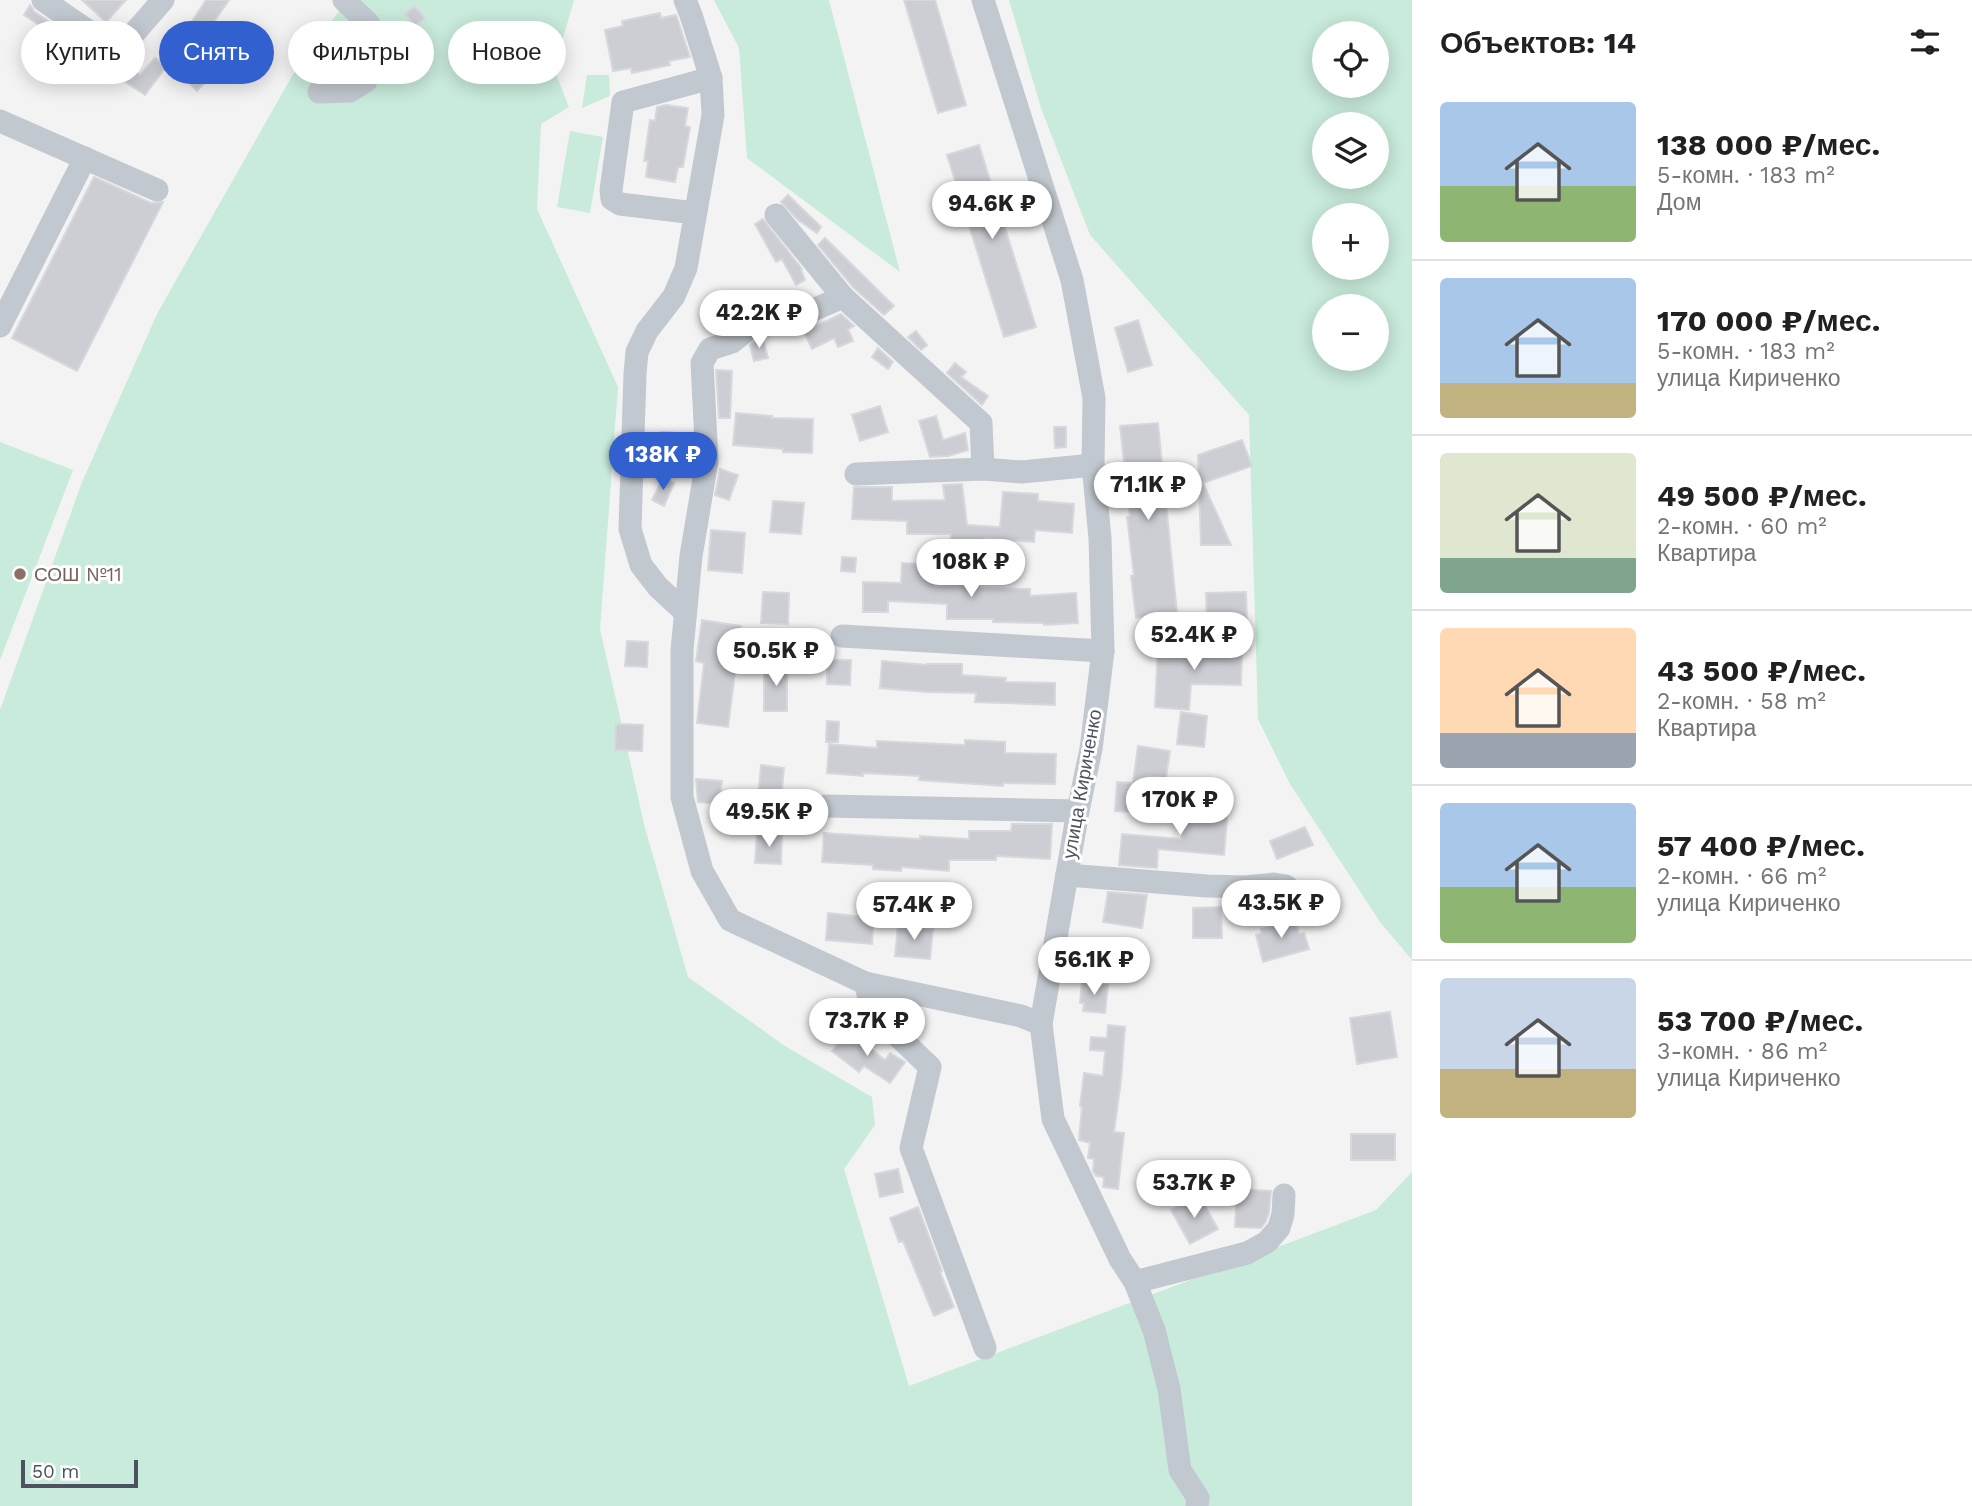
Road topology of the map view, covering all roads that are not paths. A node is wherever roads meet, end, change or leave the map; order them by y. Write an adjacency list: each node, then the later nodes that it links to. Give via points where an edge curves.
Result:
1 (43, 0): 2 (street, via 114,44 129,39)
2 (163, 0)
3 (344, 0): 7 (street, via 369,24 375,57 366,81 350,91)
4 (685, 0): 6 (street)
5 (983, 0): 15 (street, улица Кириченко, via 1072,280 1094,398)
6 (711, 78): 11 (street, via 713,115); 11 (street, via 623,102 611,190 612,199 620,204)
7 (319, 92)
8 (0, 121): 9 (street)
9 (85, 158): 10 (street); 14 (street)
10 (157, 190)
11 (695, 213): 18 (street, via 686,268 674,296 637,352 630,529 642,565)
12 (776, 215): 13 (street)
13 (843, 297): 16 (street, via 981,423); 18 (street, via 799,316 758,321 732,342 710,349 702,363 707,461)
14 (0, 326)
15 (1093, 465): 16 (street, via 1022,472); 20 (street, улица Кириченко)
16 (984, 468): 17 (street)
17 (856, 474)
18 (685, 612): 25 (street, via 682,797 702,871 730,920)
19 (842, 636): 20 (street)
20 (1103, 652): 22 (street, улица Кириченко)
21 (825, 806): 22 (street)
22 (1078, 811): 23 (street, улица Кириченко)
23 (1066, 876): 24 (street, via 1207,887 1274,884 1286,886); 26 (street, улица Кириченко)
24 (1297, 902)
25 (865, 983): 26 (street); 29 (street, via 873,1012 930,1068 911,1148)
26 (1041, 1024): 28 (street, улица Кириченко, via 1053,1119)
27 (1284, 1195): 28 (street, via 1279,1228 1267,1242 1247,1253)
28 (1135, 1282): 30 (street, улица Кириченко, via 1154,1330 1169,1389 1180,1470 1198,1498)
29 (985, 1348)
30 (1197, 1506)

